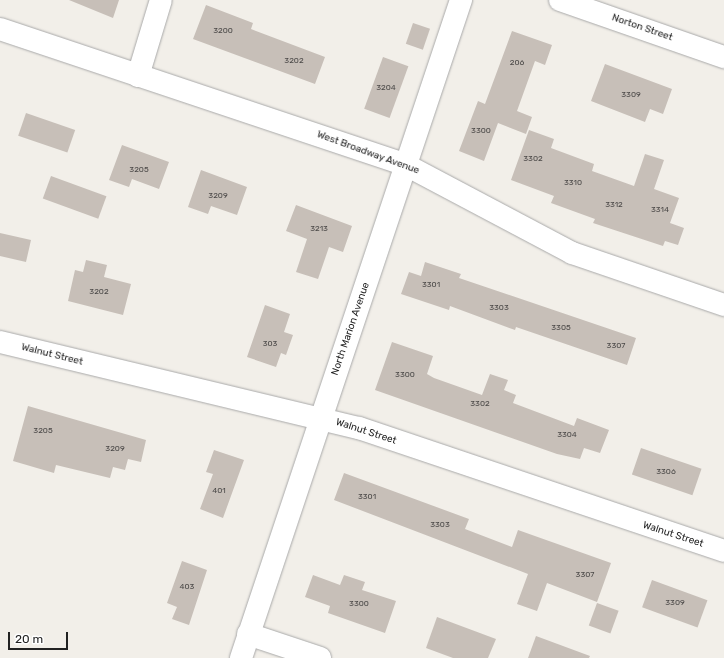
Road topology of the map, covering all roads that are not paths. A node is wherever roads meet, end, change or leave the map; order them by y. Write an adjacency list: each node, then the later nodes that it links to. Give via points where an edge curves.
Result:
1 (161, 0): 6 (street)
2 (461, 0): 7 (street, North Marion Avenue)
3 (560, 0): 5 (street, Norton Street)
4 (0, 29): 6 (street, West Broadway Avenue)
5 (724, 57)
6 (138, 76): 7 (street, West Broadway Avenue)
7 (406, 165): 8 (street, West Broadway Avenue, via 572,253); 10 (street, North Marion Avenue)
8 (724, 305)
9 (0, 342): 10 (street, Walnut Street)
10 (321, 418): 11 (street, Walnut Street); 12 (street, North Marion Avenue)
11 (724, 551)
12 (248, 634): 13 (street, North Marion Avenue); 14 (street)
13 (241, 658)
14 (320, 658)

